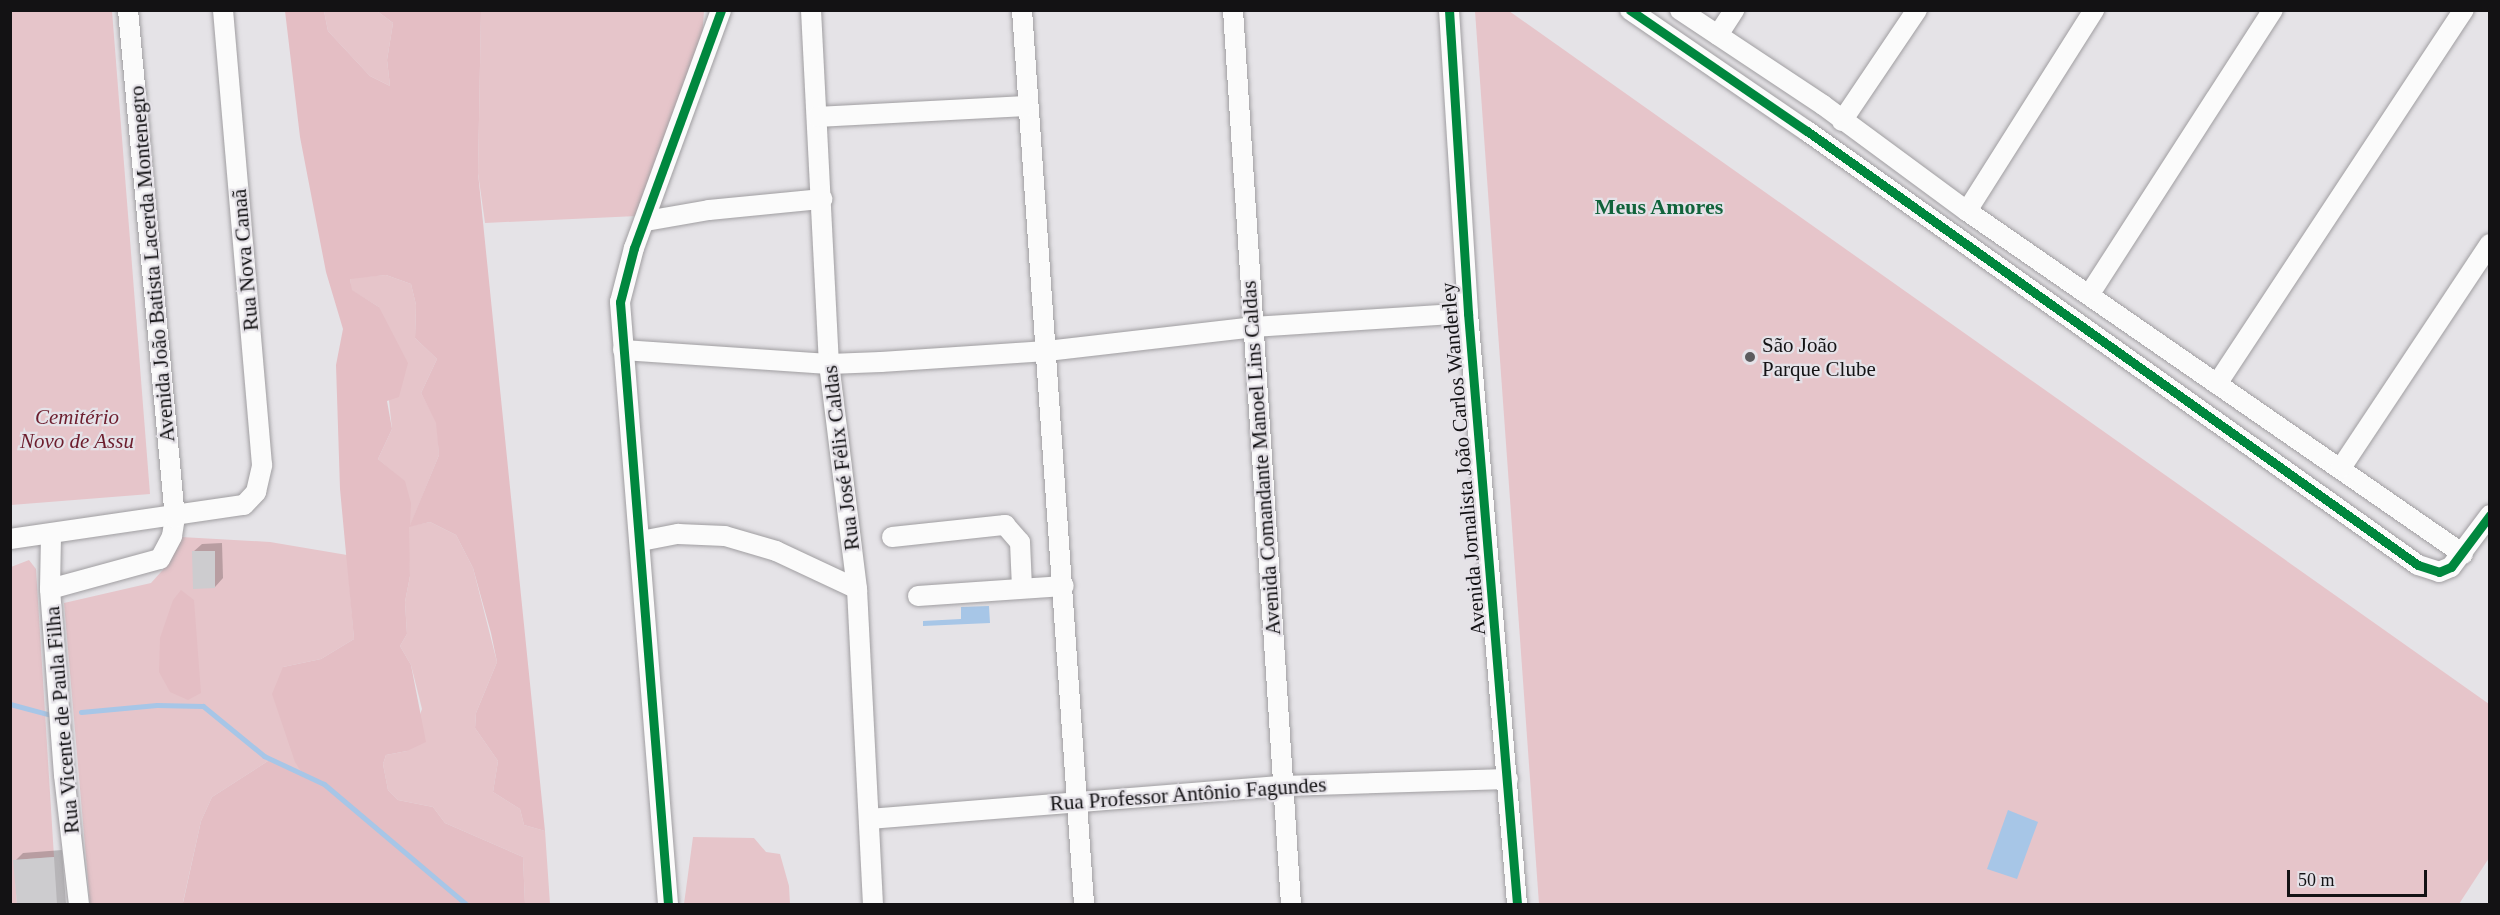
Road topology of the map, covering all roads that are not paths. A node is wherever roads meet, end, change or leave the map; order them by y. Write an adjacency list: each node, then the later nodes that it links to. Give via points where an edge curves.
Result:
1 (128, 10): 43 (street, Avenida João Batista Lacerda Montenegro)
2 (223, 10): 43 (street, Rua Nova Canaã, via 262,465 256,492 244,505)
3 (721, 10): 25 (street)
4 (811, 10): 18 (street, Rua José Félix Caldas)
5 (1022, 10): 17 (street)
6 (1233, 10): 31 (street, Avenida Comandante Manoel Lins Caldas)
7 (1449, 10): 30 (street, Avenida Jornalista João Carlos Wanderley)
8 (1630, 10): 20 (street)
9 (1680, 10): 15 (street)
10 (1734, 10): 15 (street)
11 (1917, 10): 19 (street)
12 (2094, 10): 24 (street)
13 (2273, 10): 27 (street)
14 (2464, 10): 36 (street)
15 (1718, 35): 16 (street)
16 (1823, 105): 19 (street); 20 (street)
17 (1026, 106): 18 (street); 34 (street)
18 (817, 117): 23 (street, Rua José Félix Caldas)
19 (1842, 121): 21 (street)
20 (1807, 131): 22 (street)
21 (1863, 135): 22 (street); 24 (street)
22 (1843, 158): 29 (street)
23 (822, 199): 25 (street, via 709,210); 35 (street, Rua José Félix Caldas)
24 (1967, 211): 27 (street)
25 (646, 221): 33 (street, via 620,302)
26 (2490, 244): 38 (street)
27 (2082, 289): 28 (street); 29 (street)
28 (2106, 307): 32 (street); 36 (street)
29 (2058, 309): 32 (street)
30 (1468, 313): 31 (street); 54 (street, Avenida Jornalista João Carlos Wanderley)
31 (1253, 327): 34 (street); 55 (street, Avenida Comandante Manoel Lins Caldas)
32 (2087, 331): 39 (street)
33 (623, 350): 35 (street); 47 (street)
34 (1047, 351): 35 (street); 49 (street)
35 (830, 364): 52 (street, Rua José Félix Caldas)
36 (2217, 384): 37 (street)
37 (2320, 454): 38 (street); 39 (street)
38 (2340, 468): 40 (street)
39 (2304, 482): 41 (street)
40 (2361, 483): 41 (street); 48 (street)
41 (2342, 508): 48 (street, via 2428,570 2439,572 2451,567)
42 (2490, 515): 48 (street)
43 (175, 518): 44 (street); 51 (street, via 172,536 160,559)
44 (51, 536): 46 (street); 51 (street, Rua Vicente de Paula Filha)
45 (892, 537): 50 (street, via 1005,525 1020,542)
46 (10, 539)
47 (641, 541): 52 (street, via 678,534 725,536 776,551); 59 (street)
48 (2463, 554)
49 (1064, 586): 50 (street); 56 (street)
50 (1022, 588): 53 (street)
51 (50, 589): 58 (street, Rua Vicente de Paula Filha, via 64,775)
52 (856, 589): 57 (street, Rua José Félix Caldas)
53 (918, 596)
54 (1508, 778): 55 (street, Rua Professor Antônio Fagundes); 63 (street, Avenida Jornalista João Carlos Wanderley)
55 (1283, 786): 56 (street, Rua Professor Antônio Fagundes); 62 (street, Avenida Comandante Manoel Lins Caldas)
56 (1077, 800): 57 (street, Rua Professor Antônio Fagundes); 61 (street)
57 (869, 819): 60 (street, Rua José Félix Caldas)
58 (80, 904)
59 (668, 904)
60 (873, 904)
61 (1084, 904)
62 (1291, 904)
63 (1517, 904)

